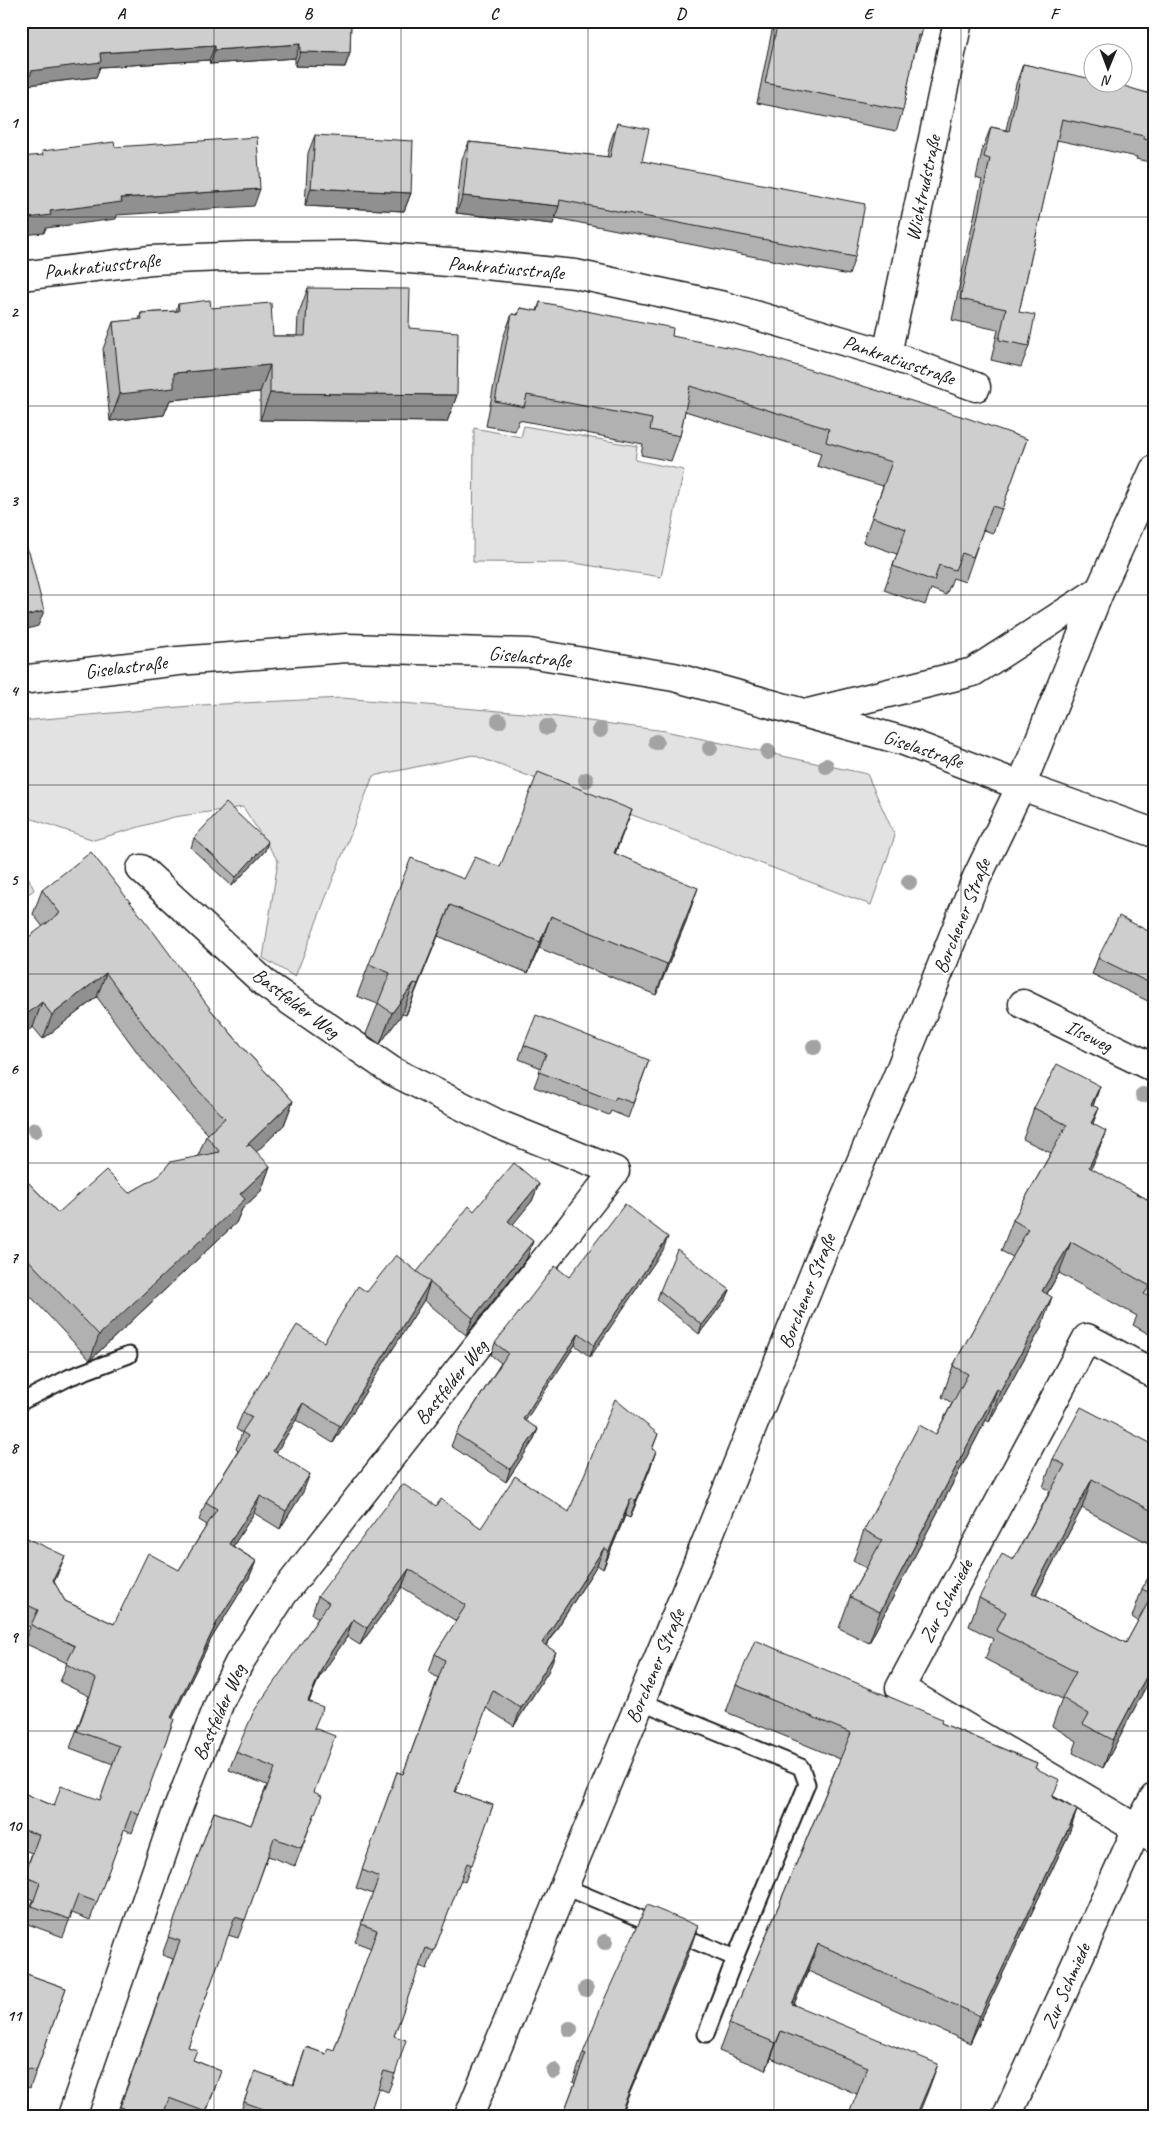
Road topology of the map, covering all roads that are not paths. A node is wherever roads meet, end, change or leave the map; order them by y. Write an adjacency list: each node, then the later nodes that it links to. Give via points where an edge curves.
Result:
1 (958, 21): 3 (street, Wichtrudstraße)
2 (21, 276): 3 (street, Pankratiusstraße, via 151,260 247,256 356,255 474,264 575,274 724,306)
3 (887, 354): 4 (street, Pankratiusstraße)
4 (976, 387)
5 (1154, 470): 6 (street, Borchener Straße)
6 (1100, 590): 8 (street, via 973,672); 9 (street, Borchener Straße)
7 (21, 680): 8 (street, Giselastraße, via 178,661 347,648 529,653 674,677)
8 (807, 714): 9 (street, Giselastraße, via 904,740)
9 (1021, 786): 10 (street, Giselastraße); 17 (street, Borchener Straße, via 977,877)
10 (1154, 833)
11 (140, 869): 23 (street, Bastfelder Weg, via 267,985 392,1071 498,1124 615,1171 284,1594 239,1663 221,1699 177,1811)
12 (1023, 1004): 13 (street, Ilseweg)
13 (1154, 1068)
14 (129, 1355): 16 (lane, via 70,1377)
15 (1154, 1374): 19 (street, Zur Schmiede, via 1088,1338 900,1688)
16 (21, 1402)
17 (640, 1701): 20 (street, Borchener Straße); 21 (lane, via 801,1767 804,1775 807,1784)
18 (1154, 1798): 19 (street, Zur Schmiede)
19 (1145, 1834): 25 (street, Zur Schmiede)
20 (563, 1886): 21 (lane); 24 (street, Borchener Straße)
21 (735, 1958): 22 (lane)
22 (706, 2034)
23 (72, 2116)
24 (469, 2116)
25 (1007, 2116)

